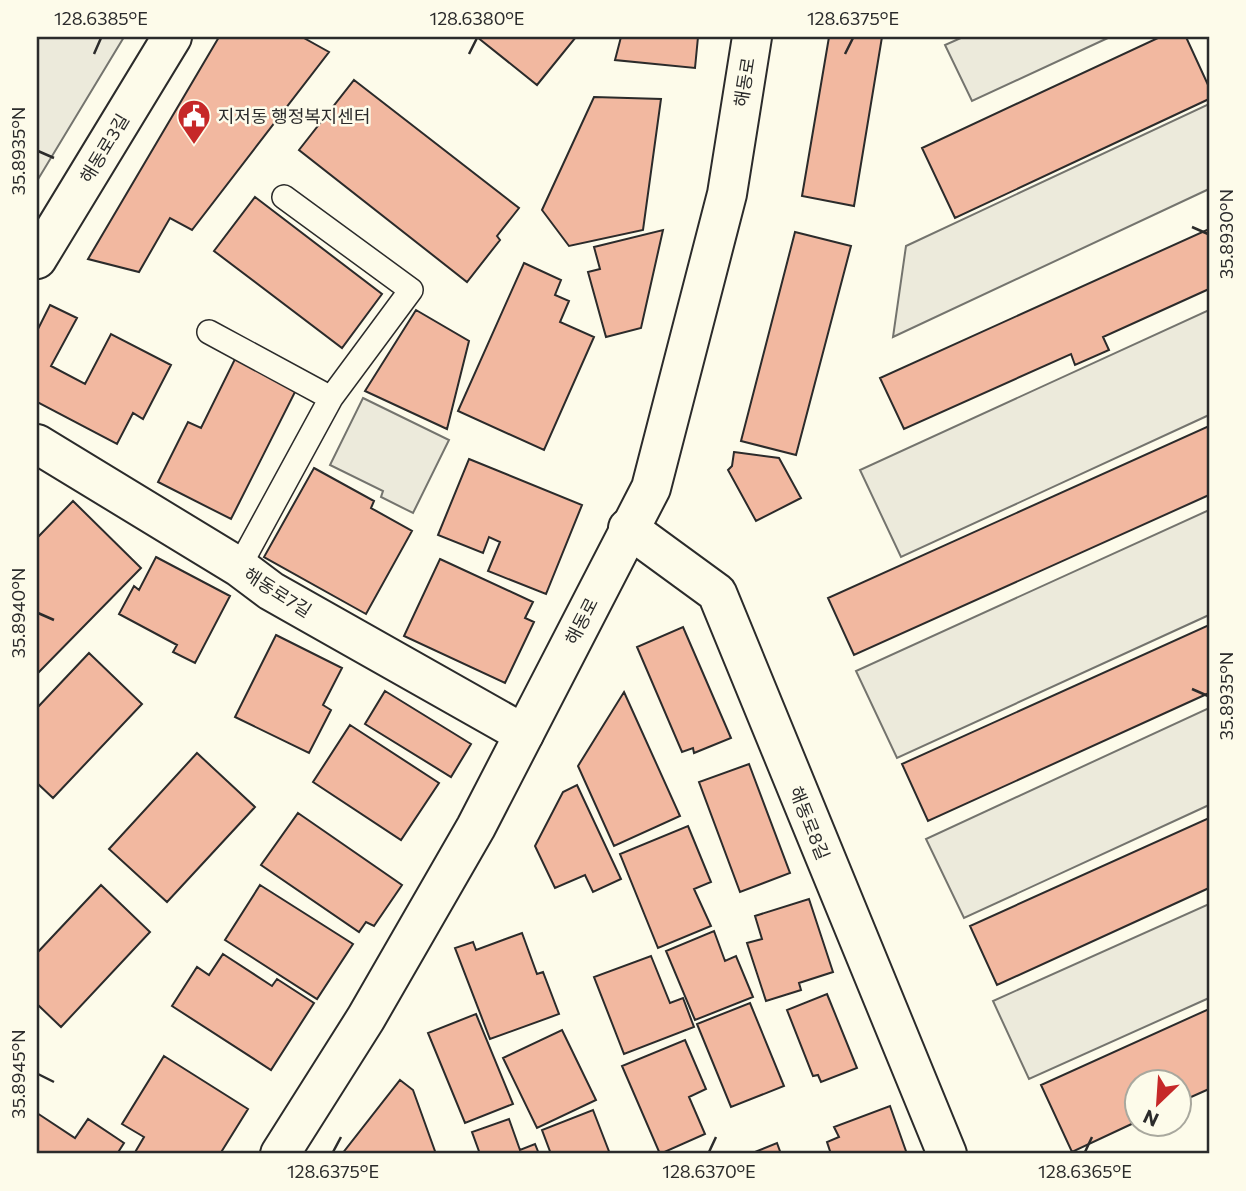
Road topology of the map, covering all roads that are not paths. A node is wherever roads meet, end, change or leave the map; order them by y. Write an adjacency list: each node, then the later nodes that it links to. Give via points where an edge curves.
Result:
1 (172, 37): 4 (street, 해동로3길)
2 (752, 37): 8 (street, 해동로, via 727,194 650,488)
3 (284, 197): 6 (lane, via 411,290)
4 (37, 259)
5 (209, 332): 6 (lane)
6 (331, 398): 9 (lane)
7 (37, 444): 9 (street, 해동로7길)
8 (628, 528): 10 (street, 해동로); 12 (street, 해동로8길, via 717,593)
9 (239, 567): 10 (street, 해동로7길, via 271,591)
10 (524, 734): 11 (street, 해동로, via 366,1018)
11 (280, 1154)
12 (947, 1154)

